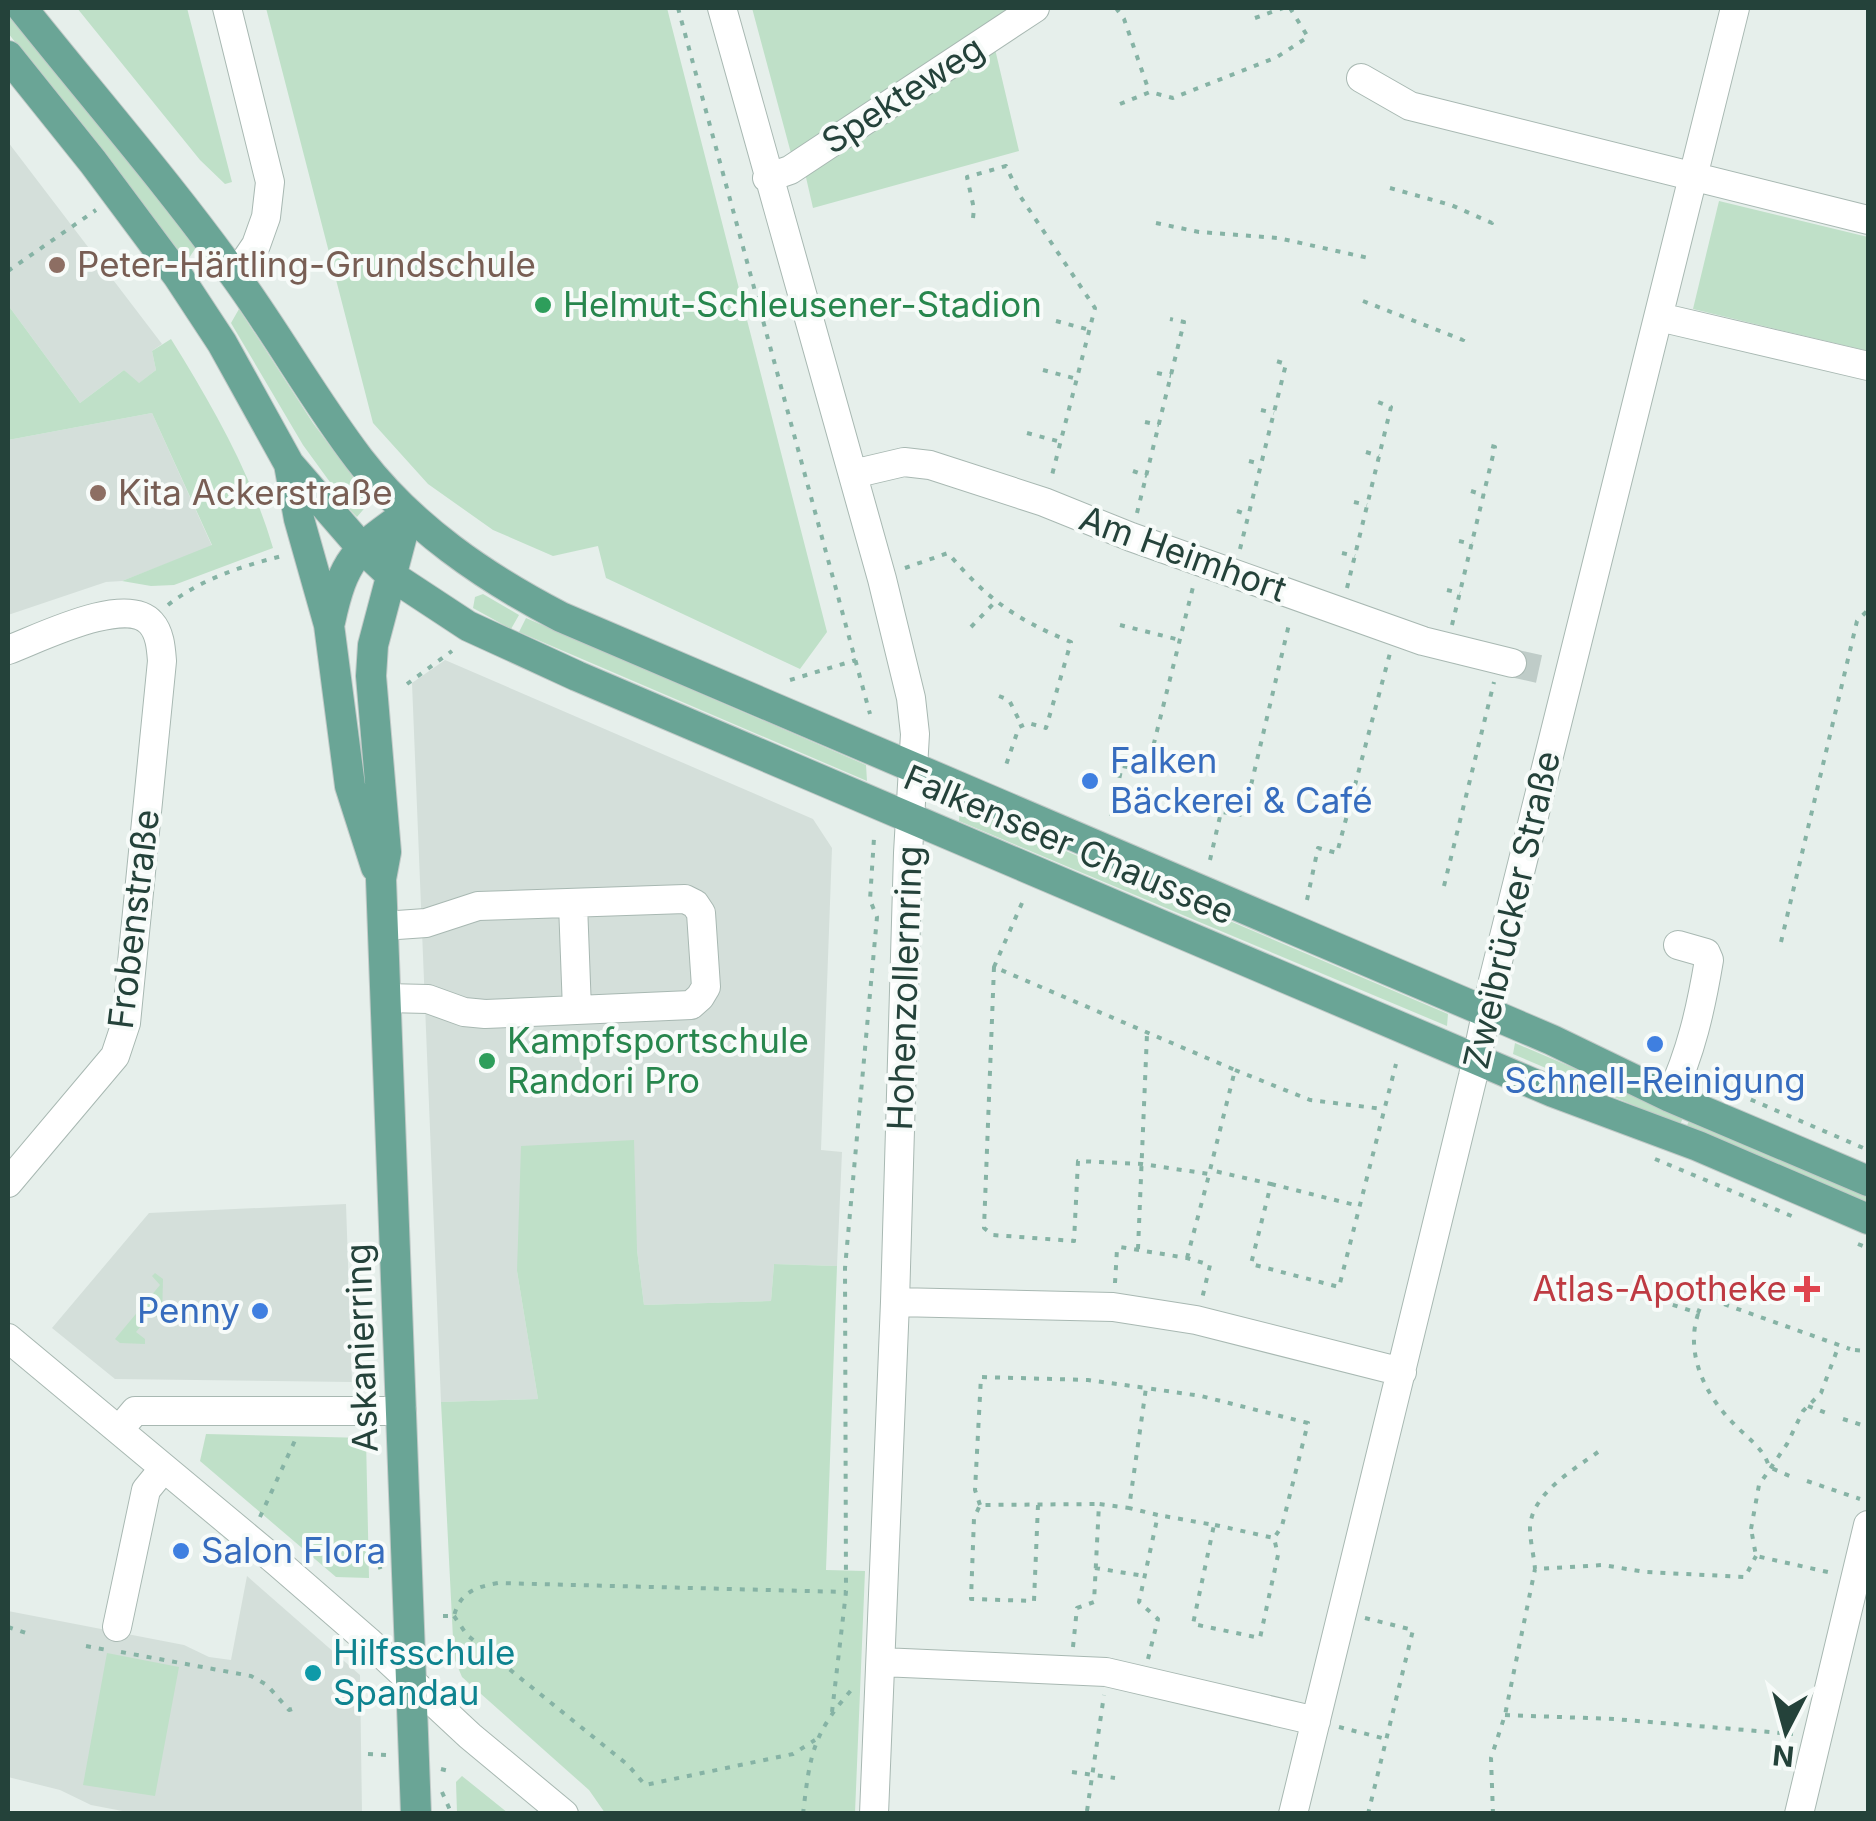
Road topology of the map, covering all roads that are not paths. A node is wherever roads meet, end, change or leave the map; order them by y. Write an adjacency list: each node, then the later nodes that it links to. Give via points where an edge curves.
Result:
1 (22, 8): 11 (main road, Falkenseer Chaussee)
2 (227, 8): 11 (street, via 270,182 256,245)
3 (722, 8): 9 (street, Hohenzollernring)
4 (1036, 8): 9 (street, Spekteweg, via 790,170)
5 (1735, 8): 8 (street, Zweibrücker Straße)
6 (8, 56): 12 (main road)
7 (1361, 78): 8 (street, via 1410,106)
8 (1694, 176): 10 (street); 13 (street, Zweibrücker Straße)
9 (767, 178): 16 (street, Hohenzollernring)
10 (1868, 220)
11 (235, 276): 12 (main road); 17 (main road, Falkenseer Chaussee, via 359,460)
12 (201, 308): 15 (main road)
13 (1659, 317): 14 (street); 33 (street, Zweibrücker Straße)
14 (1868, 366)
15 (289, 464): 18 (main road, Falkenseer Chaussee); 22 (main road, Askanierring)
16 (854, 474): 24 (street, Am Heimhort, via 904,462 930,465 1423,641); 25 (street, Hohenzollernring, via 912,698)
17 (408, 513): 18 (main road); 19 (main road, Falkenseer Chaussee); 20 (main road, Askanierring)
18 (361, 547): 20 (main road, Falkenseer Chaussee); 22 (main road, Askanierring, via 342,574)
19 (480, 571): 21 (main road); 25 (main road, Falkenseer Chaussee, via 561,617)
20 (392, 576): 21 (main road, Falkenseer Chaussee); 27 (main road, Askanierring, via 371,676 386,852)
21 (451, 616): 26 (main road, Falkenseer Chaussee)
22 (330, 625): 27 (main road, Askanierring, via 350,786)
23 (8, 650): 37 (street, Frobenstraße, via 128,612 148,620 162,661 126,1024 114,1056)
24 (1505, 661)
25 (914, 766): 26 (street, Hohenzollernring); 33 (main road, Falkenseer Chaussee)
26 (910, 818): 34 (main road, Falkenseer Chaussee); 39 (street, Hohenzollernring)
27 (381, 880): 29 (main road, Askanierring)
28 (572, 904): 29 (street, via 478,906 426,923); 32 (street); 32 (street, via 695,904 706,987 691,1005)
29 (383, 926): 31 (main road, Askanierring)
30 (1678, 945): 35 (street, via 1709,960 1690,1049)
31 (386, 998): 32 (street, via 428,999 485,1014); 42 (main road, Askanierring)
32 (577, 1010)
33 (1485, 1012): 34 (street, Zweibrücker Straße); 35 (main road, Falkenseer Chaussee)
34 (1475, 1059): 38 (main road, Falkenseer Chaussee); 41 (street, Zweibrücker Straße)
35 (1670, 1097): 36 (main road, Falkenseer Chaussee)
36 (1868, 1182)
37 (8, 1183)
38 (1868, 1219)
39 (896, 1302): 41 (street, via 1114,1307 1196,1320); 47 (street, Hohenzollernring)
40 (8, 1338): 43 (street)
41 (1402, 1372): 49 (street, Zweibrücker Straße)
42 (402, 1411): 43 (street, via 135,1411); 48 (main road, Askanierring)
43 (119, 1430): 44 (street)
44 (164, 1468): 46 (street, via 146,1490); 48 (street)
45 (1864, 1512): 54 (street)
46 (117, 1626)
47 (873, 1669): 49 (street, via 1106,1672); 52 (street, Hohenzollernring)
48 (412, 1682): 50 (main road, Askanierring); 51 (street)
49 (1327, 1724): 53 (street, Zweibrücker Straße)
50 (416, 1814)
51 (564, 1814)
52 (874, 1814)
53 (1294, 1814)
54 (1799, 1814)

